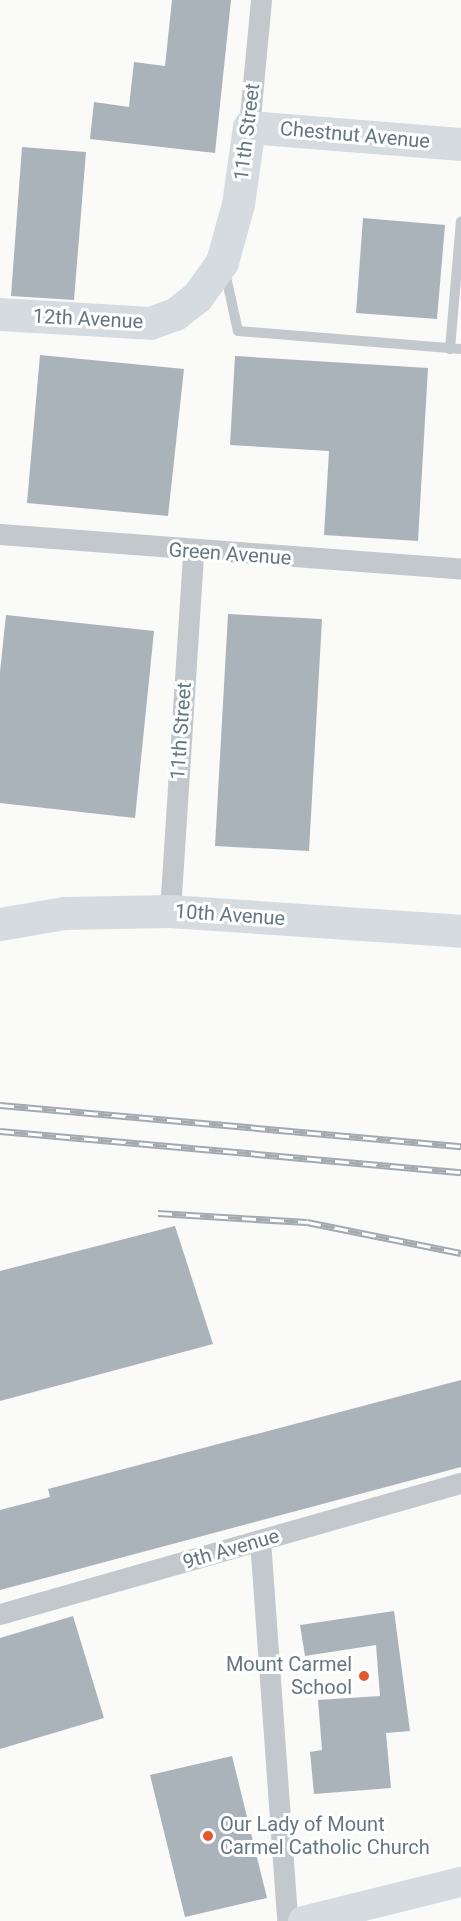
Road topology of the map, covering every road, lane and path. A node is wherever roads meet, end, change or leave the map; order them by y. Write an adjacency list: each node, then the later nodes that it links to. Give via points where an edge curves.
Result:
1 (261, 0): 2 (street, 11th Street)
2 (249, 126): 3 (main road, Chestnut Avenue); 5 (main road, 11th Street, via 238,204)
3 (461, 144)
4 (461, 221): 7 (lane)
5 (222, 262): 6 (main road, 12th Avenue, via 197,297 175,314 150,323); 7 (lane, via 238,331)
6 (0, 314)
7 (455, 349)
8 (0, 534): 9 (street, Green Avenue)
9 (193, 552): 10 (street, Green Avenue); 11 (street, 11th Street)
10 (461, 569)
11 (170, 910): 12 (main road, 10th Avenue, via 64,913); 13 (main road, 10th Avenue)
12 (0, 924)
13 (461, 932)
14 (461, 1483): 15 (street, 9th Avenue)
15 (260, 1540): 16 (street, 9th Avenue); 18 (street)
16 (0, 1614)
17 (461, 1882): 19 (street)
18 (287, 1921)
19 (303, 1921)

